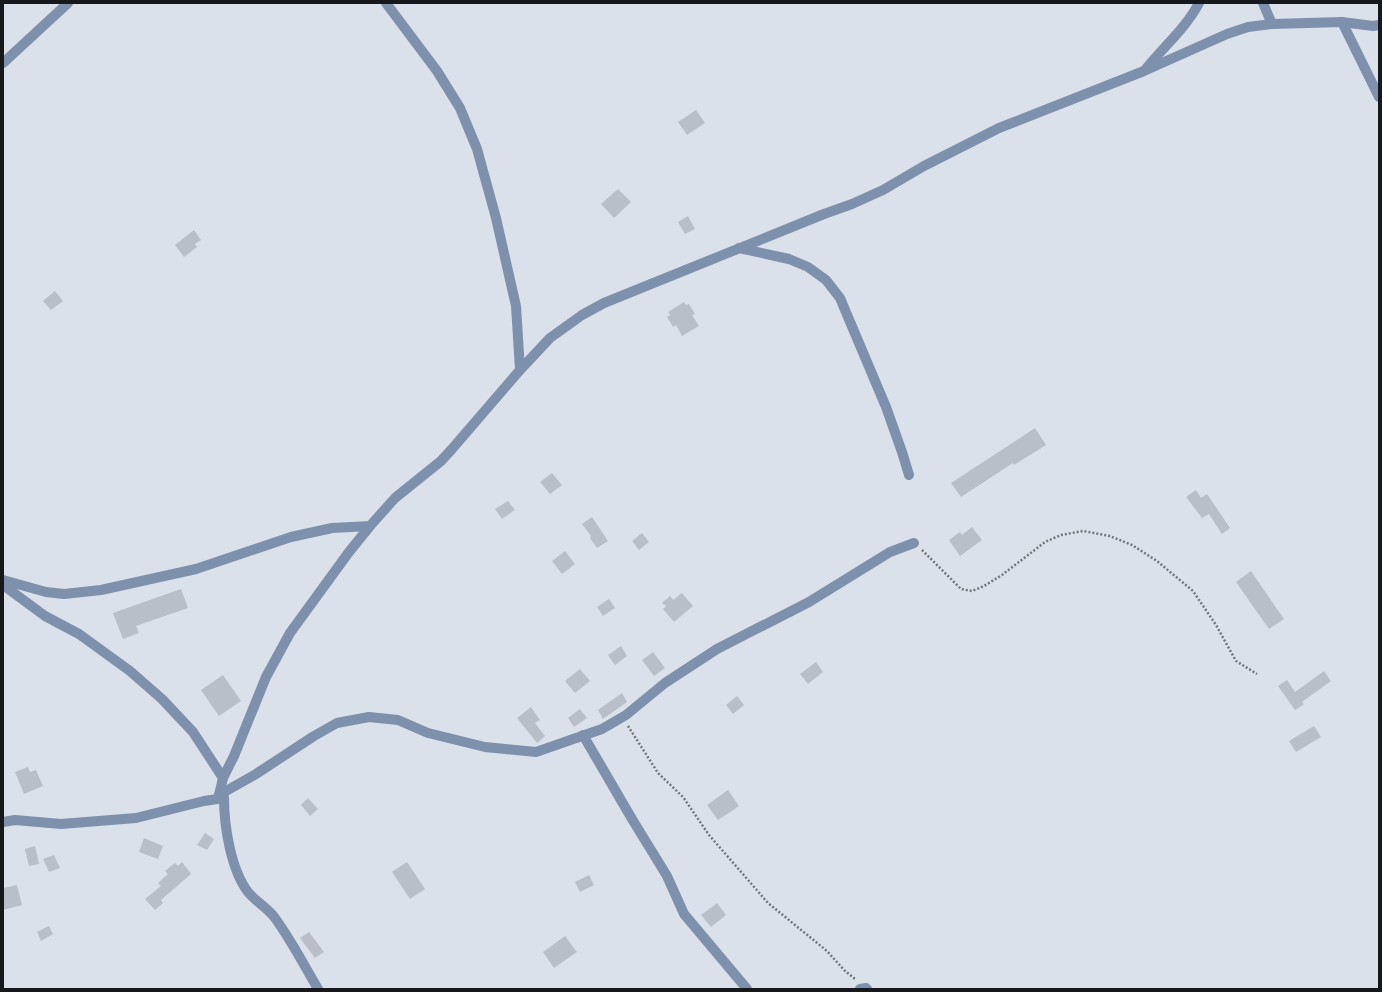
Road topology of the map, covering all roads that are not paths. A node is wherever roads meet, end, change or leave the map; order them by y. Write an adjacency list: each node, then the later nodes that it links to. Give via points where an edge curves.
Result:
1 (68, 3): 8 (street)
2 (386, 3): 12 (street, via 437,71 460,108 477,149 516,306)
3 (1199, 3): 9 (street, via 1175,36)
4 (1263, 3): 6 (street)
5 (1342, 22): 6 (street); 7 (street); 10 (street)
6 (1272, 24): 9 (street, via 1248,27 1226,34)
7 (1379, 25)
8 (3, 62)
9 (1144, 71): 11 (street, via 999,128 883,190)
10 (1379, 98)
11 (739, 248): 12 (street, via 604,303 582,315 550,338); 13 (street, via 808,266 826,280 840,298 886,407)
12 (520, 370): 14 (street, via 452,450 395,498)
13 (908, 475)
14 (370, 526): 16 (street, via 332,528 291,536 196,569 101,590 64,594 46,592); 19 (street, via 290,633 266,677)
15 (914, 543): 18 (street, via 890,552 809,602 717,649 665,683 626,715 602,729)
16 (3, 580)
17 (3, 585): 19 (street, via 45,616 80,634 130,671 162,699 193,732)
18 (583, 735): 20 (street, via 536,752 485,747 428,732 398,720 369,717 337,723); 23 (street, via 667,876 684,914)
19 (223, 778): 20 (street)
20 (221, 797): 21 (street, via 129,818 61,824); 22 (street, via 232,859 238,875 248,893 274,916)
21 (3, 822)
22 (318, 989)
23 (747, 989)

